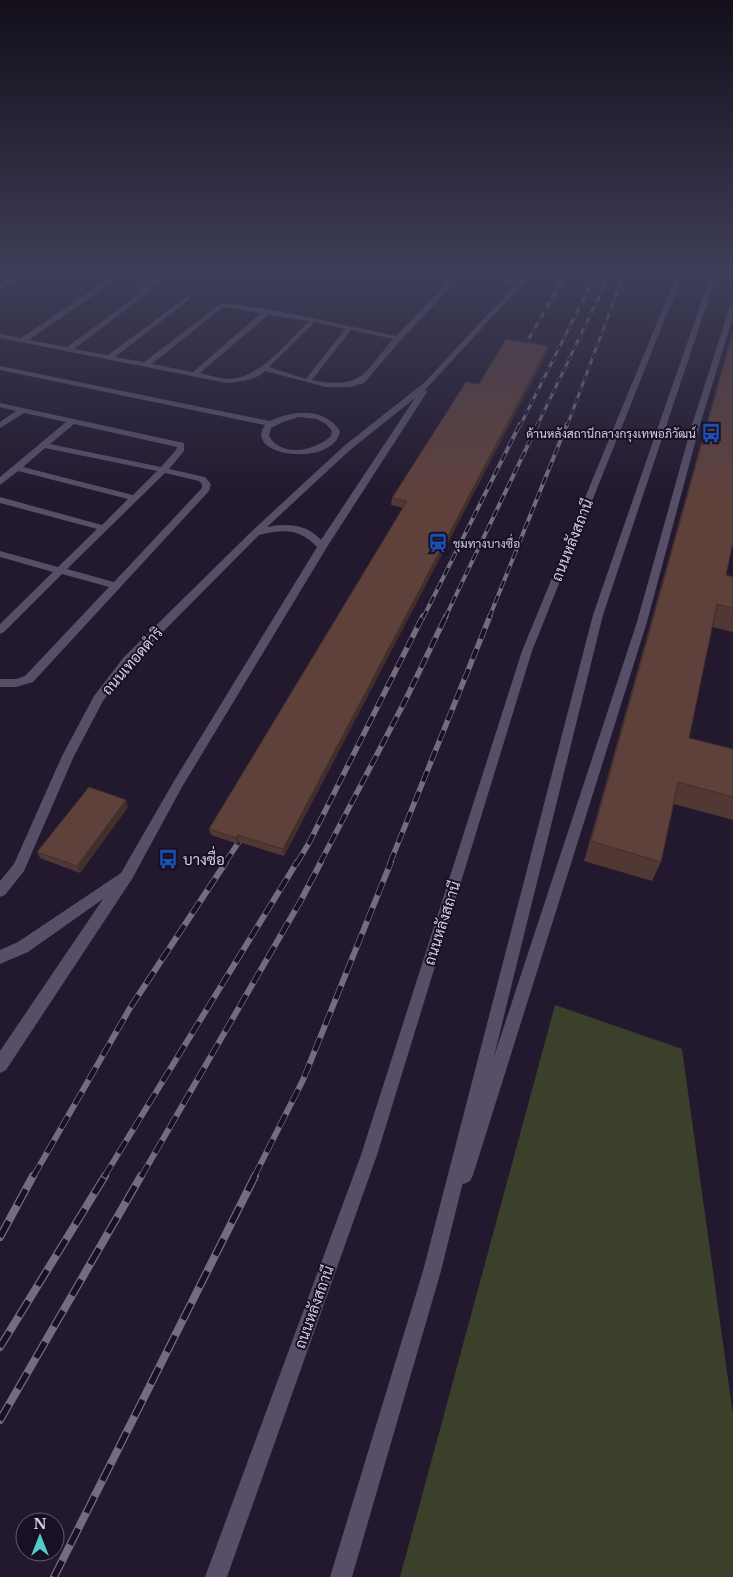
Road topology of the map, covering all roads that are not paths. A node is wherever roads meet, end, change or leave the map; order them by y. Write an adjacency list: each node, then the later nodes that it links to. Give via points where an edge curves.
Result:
1 (61, 348): 12 (street)
2 (122, 348): 13 (street)
3 (168, 348): 14 (street)
4 (226, 348): 17 (street)
5 (285, 348): 16 (street)
6 (334, 348): 18 (street)
7 (390, 348): 18 (street, via 375,367 354,385)
8 (462, 348): 19 (street, ถนนเทอดดำริ)
9 (649, 348): 47 (street, ถนนหลังสถานี, via 527,652 369,1155)
10 (689, 348): 46 (street, via 598,615)
11 (720, 348): 46 (street, via 642,622)
12 (69, 349): 13 (street)
13 (110, 357): 14 (street)
14 (147, 364): 17 (street)
15 (0, 368): 23 (street)
16 (264, 368): 17 (street, via 251,377 228,381); 18 (street)
17 (195, 374)
18 (308, 381)
19 (428, 384): 27 (street, ถนนเทอดดำริ); 35 (street, ถนนเทอดดำริ)
20 (0, 406): 21 (street)
21 (23, 410): 22 (street); 24 (street)
22 (71, 422): 26 (street); 29 (street, via 180,445 180,451)
23 (271, 424): 25 (street, via 288,416 309,415 327,421 336,431); 25 (street, via 264,436 280,449 298,452)
24 (0, 426)
25 (331, 442): 27 (street)
26 (44, 445): 28 (street); 29 (street)
27 (347, 448): 34 (street, ถนนเทอดดำริ)
28 (16, 468): 30 (street); 31 (street)
29 (163, 470): 31 (street); 38 (street, via 202,479 207,484 206,489)
30 (0, 482)
31 (135, 498): 33 (street)
32 (0, 500): 33 (street)
33 (104, 528): 37 (street)
34 (256, 533): 35 (street, via 277,527 300,528 314,536); 43 (street, ถนนเทอดดำริ, via 128,660 98,699 68,756 19,867)
35 (322, 547): 42 (street, ถนนเทอดดำริ, via 178,784)
36 (0, 554): 37 (street)
37 (60, 571): 38 (street); 39 (street)
38 (116, 586): 41 (street, via 29,679)
39 (5, 620): 40 (street)
40 (0, 630)
41 (0, 683)
42 (127, 875): 44 (street, ถนนเทอดดำริ, via 22,947); 45 (street, ถนนเทอดดำริ)
43 (0, 892)
44 (0, 958)
45 (0, 1065)
46 (432, 1271): 48 (street)
47 (216, 1577)
48 (341, 1577)

